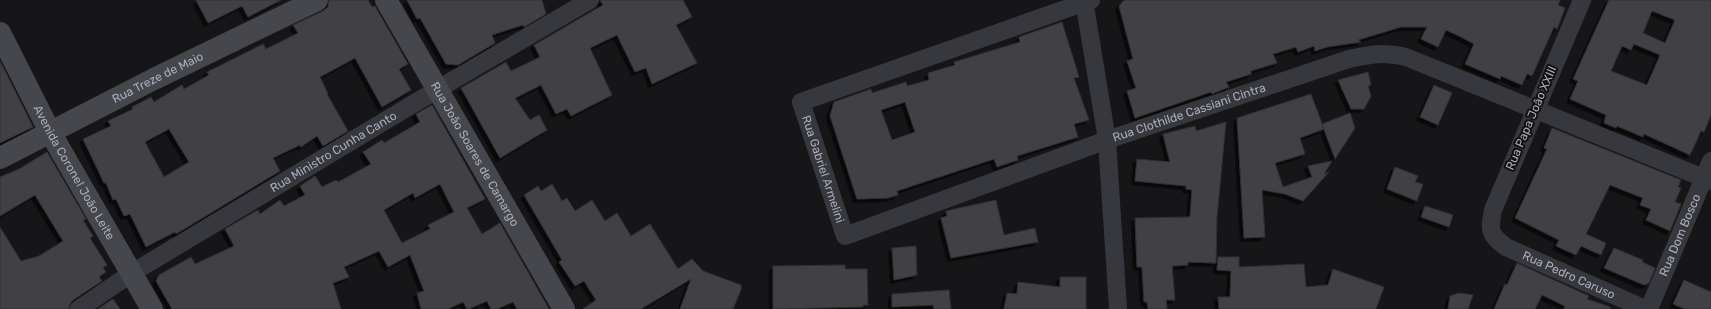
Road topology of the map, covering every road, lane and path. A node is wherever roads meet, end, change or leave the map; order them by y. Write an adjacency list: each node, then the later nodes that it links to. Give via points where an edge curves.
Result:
1 (317, 0): 9 (street, Rua Treze de Maio)
2 (386, 0): 7 (street, Rua João Soares de Camargo)
3 (590, 0): 7 (street, Rua Ministro Cunha Canto)
4 (1582, 0): 8 (street, Rua Papa João XXIII)
5 (1087, 1): 10 (street); 14 (street, Rua Gabriel Armelini, via 801,102)
6 (0, 33): 9 (street, Avenida Coronel João Leite)
7 (438, 89): 16 (street, Rua Ministro Cunha Canto); 19 (street, Rua João Soares de Camargo)
8 (1535, 109): 10 (street, Rua Clothilde Cassiani Cintra, via 1406,57 1388,53 1372,54 1349,58); 13 (street, Rua Clothilde Cassiani Cintra); 15 (street, Rua Papa João XXIII, via 1493,210 1490,226)
9 (50, 132): 11 (street, Rua Treze de Maio); 16 (street, Avenida Coronel João Leite)
10 (1107, 140): 14 (street, Rua Clothilde Cassiani Cintra); 20 (street)
11 (0, 158)
12 (1711, 161): 13 (street, Rua Dom Bosco)
13 (1708, 180): 22 (street, Rua Dom Bosco)
14 (845, 236)
15 (1494, 238): 21 (street, Rua Pedro Caruso, via 1506,247)
16 (132, 273): 17 (street, Rua Ministro Cunha Canto); 18 (street, Avenida Coronel João Leite)
17 (79, 309)
18 (152, 309)
19 (564, 309)
20 (1118, 309)
21 (1645, 309)
22 (1649, 309)

